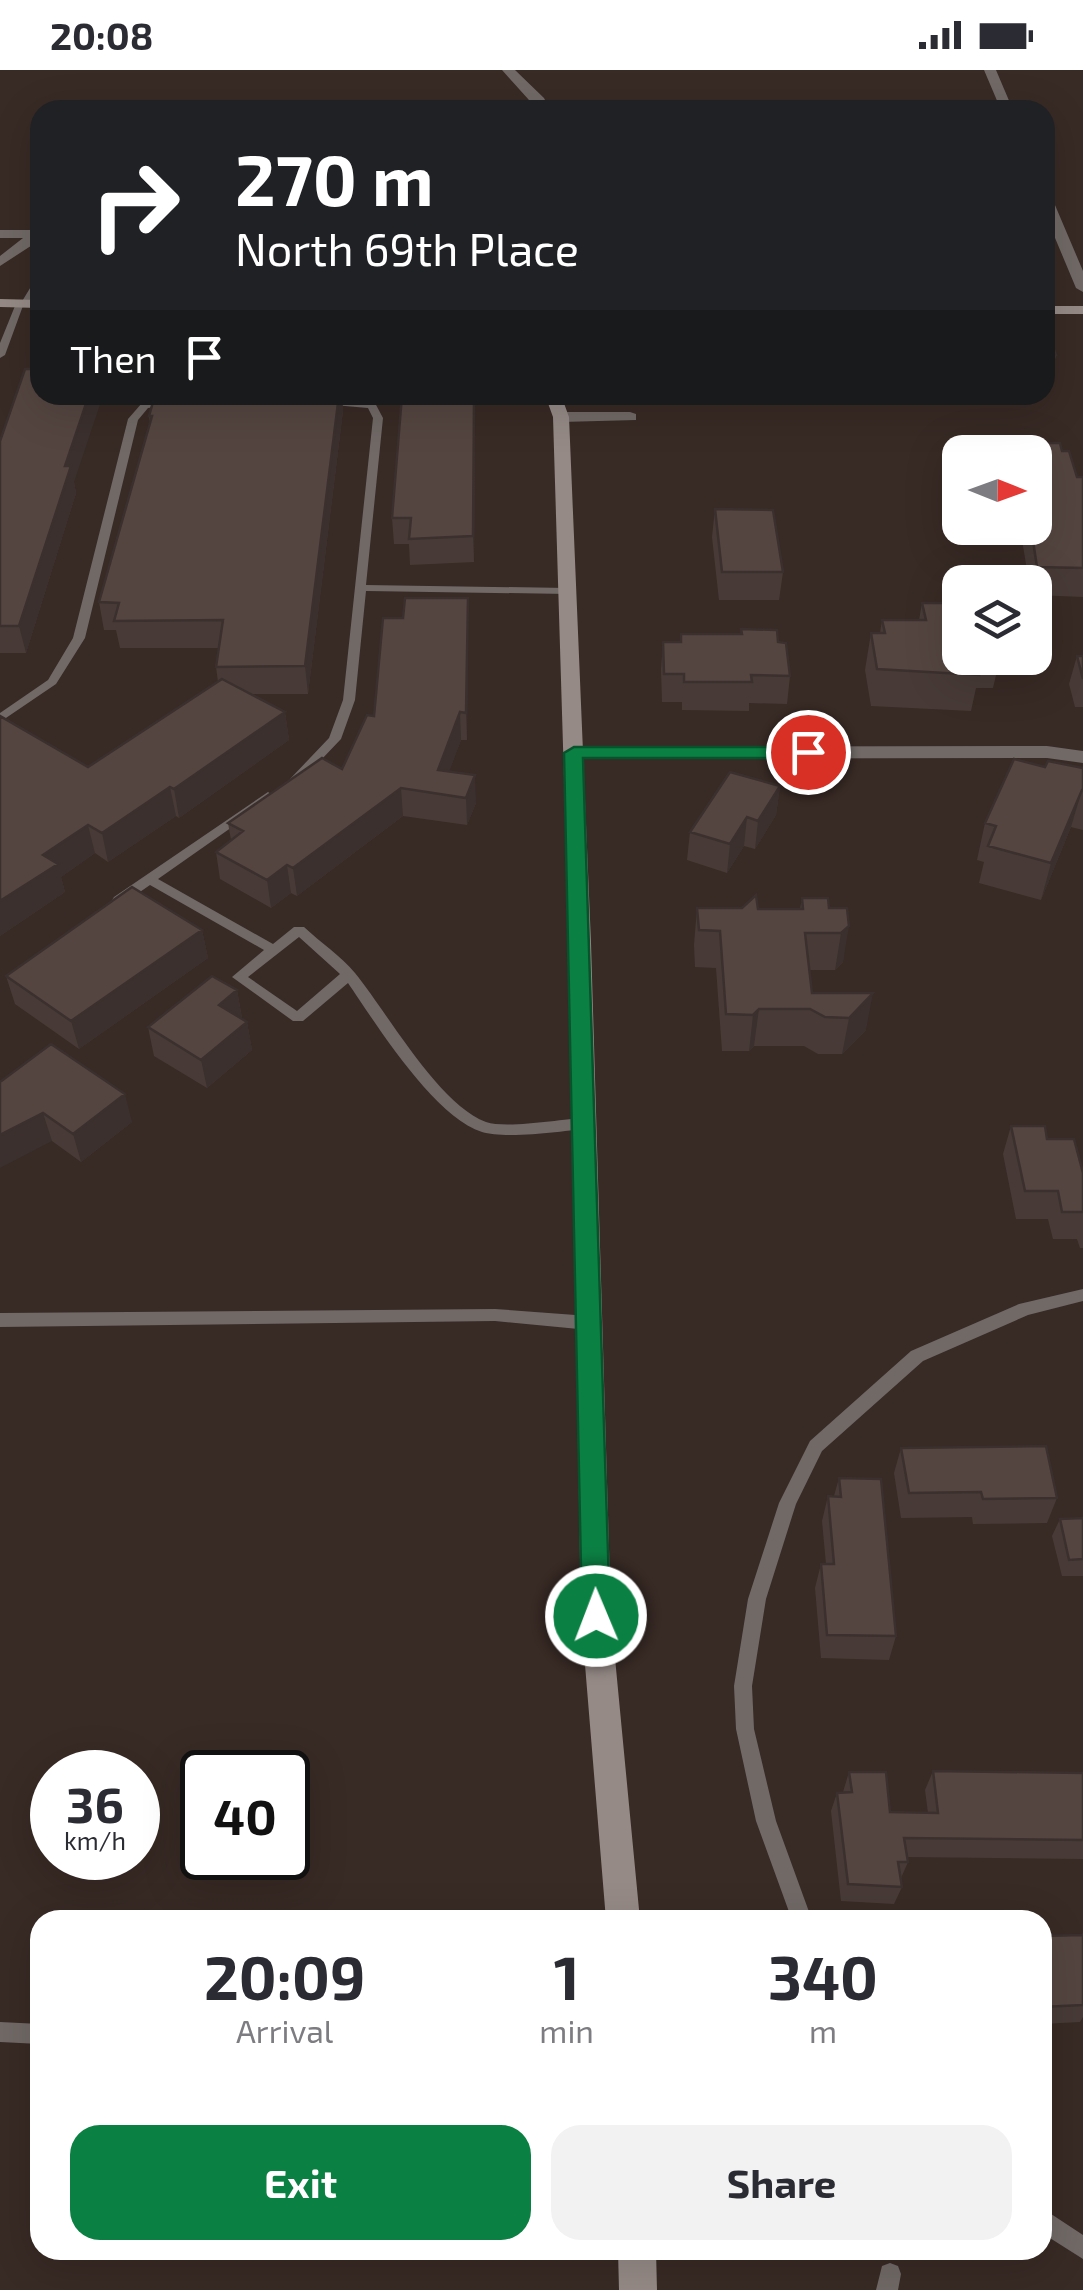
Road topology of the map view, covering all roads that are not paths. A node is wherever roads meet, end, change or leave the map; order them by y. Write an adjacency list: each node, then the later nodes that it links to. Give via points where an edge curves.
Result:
1 (508, 70): 3 (street)
2 (990, 70): 4 (street)
3 (539, 100)
4 (1004, 100)
5 (1055, 222): 10 (street)
6 (0, 234): 7 (street)
7 (30, 235)
8 (30, 239): 9 (street)
9 (8, 259)
10 (1083, 288)
11 (0, 303): 12 (street)
12 (29, 303): 16 (lane)
13 (1055, 310): 14 (street)
14 (1083, 310)
15 (0, 323): 16 (lane)
16 (12, 323): 17 (lane)
17 (0, 356)
18 (145, 405): 25 (lane, via 134,419 80,638 52,682)
19 (372, 405): 23 (lane, via 378,418)
20 (560, 405): 24 (street)
21 (570, 405): 22 (street)
22 (630, 417)
23 (361, 588): 24 (lane); 28 (lane, via 349,700 335,739 301,775)
24 (568, 590): 26 (street)
25 (0, 718)
26 (574, 753): 27 (street); 32 (street)
27 (1083, 757)
28 (149, 879): 29 (lane); 30 (lane)
29 (104, 910)
30 (274, 950): 31 (lane, via 299,930); 31 (lane, via 239,977 298,1018)
31 (349, 974): 32 (lane, via 393,1038 461,1114 485,1128)
32 (584, 1124): 35 (street)
33 (1083, 1295): 37 (lane, via 1025,1309 917,1356 816,1446 788,1503 757,1599 743,1686 745,1729 766,1821)
34 (0, 1320): 35 (lane, via 495,1315)
35 (589, 1323): 36 (street, via 596,1616)
36 (621, 1910)
37 (798, 1910)
38 (0, 2032): 39 (lane)
39 (30, 2034)
40 (1052, 2226): 41 (lane)
41 (1083, 2248)
42 (637, 2260): 43 (street)
43 (638, 2290)

